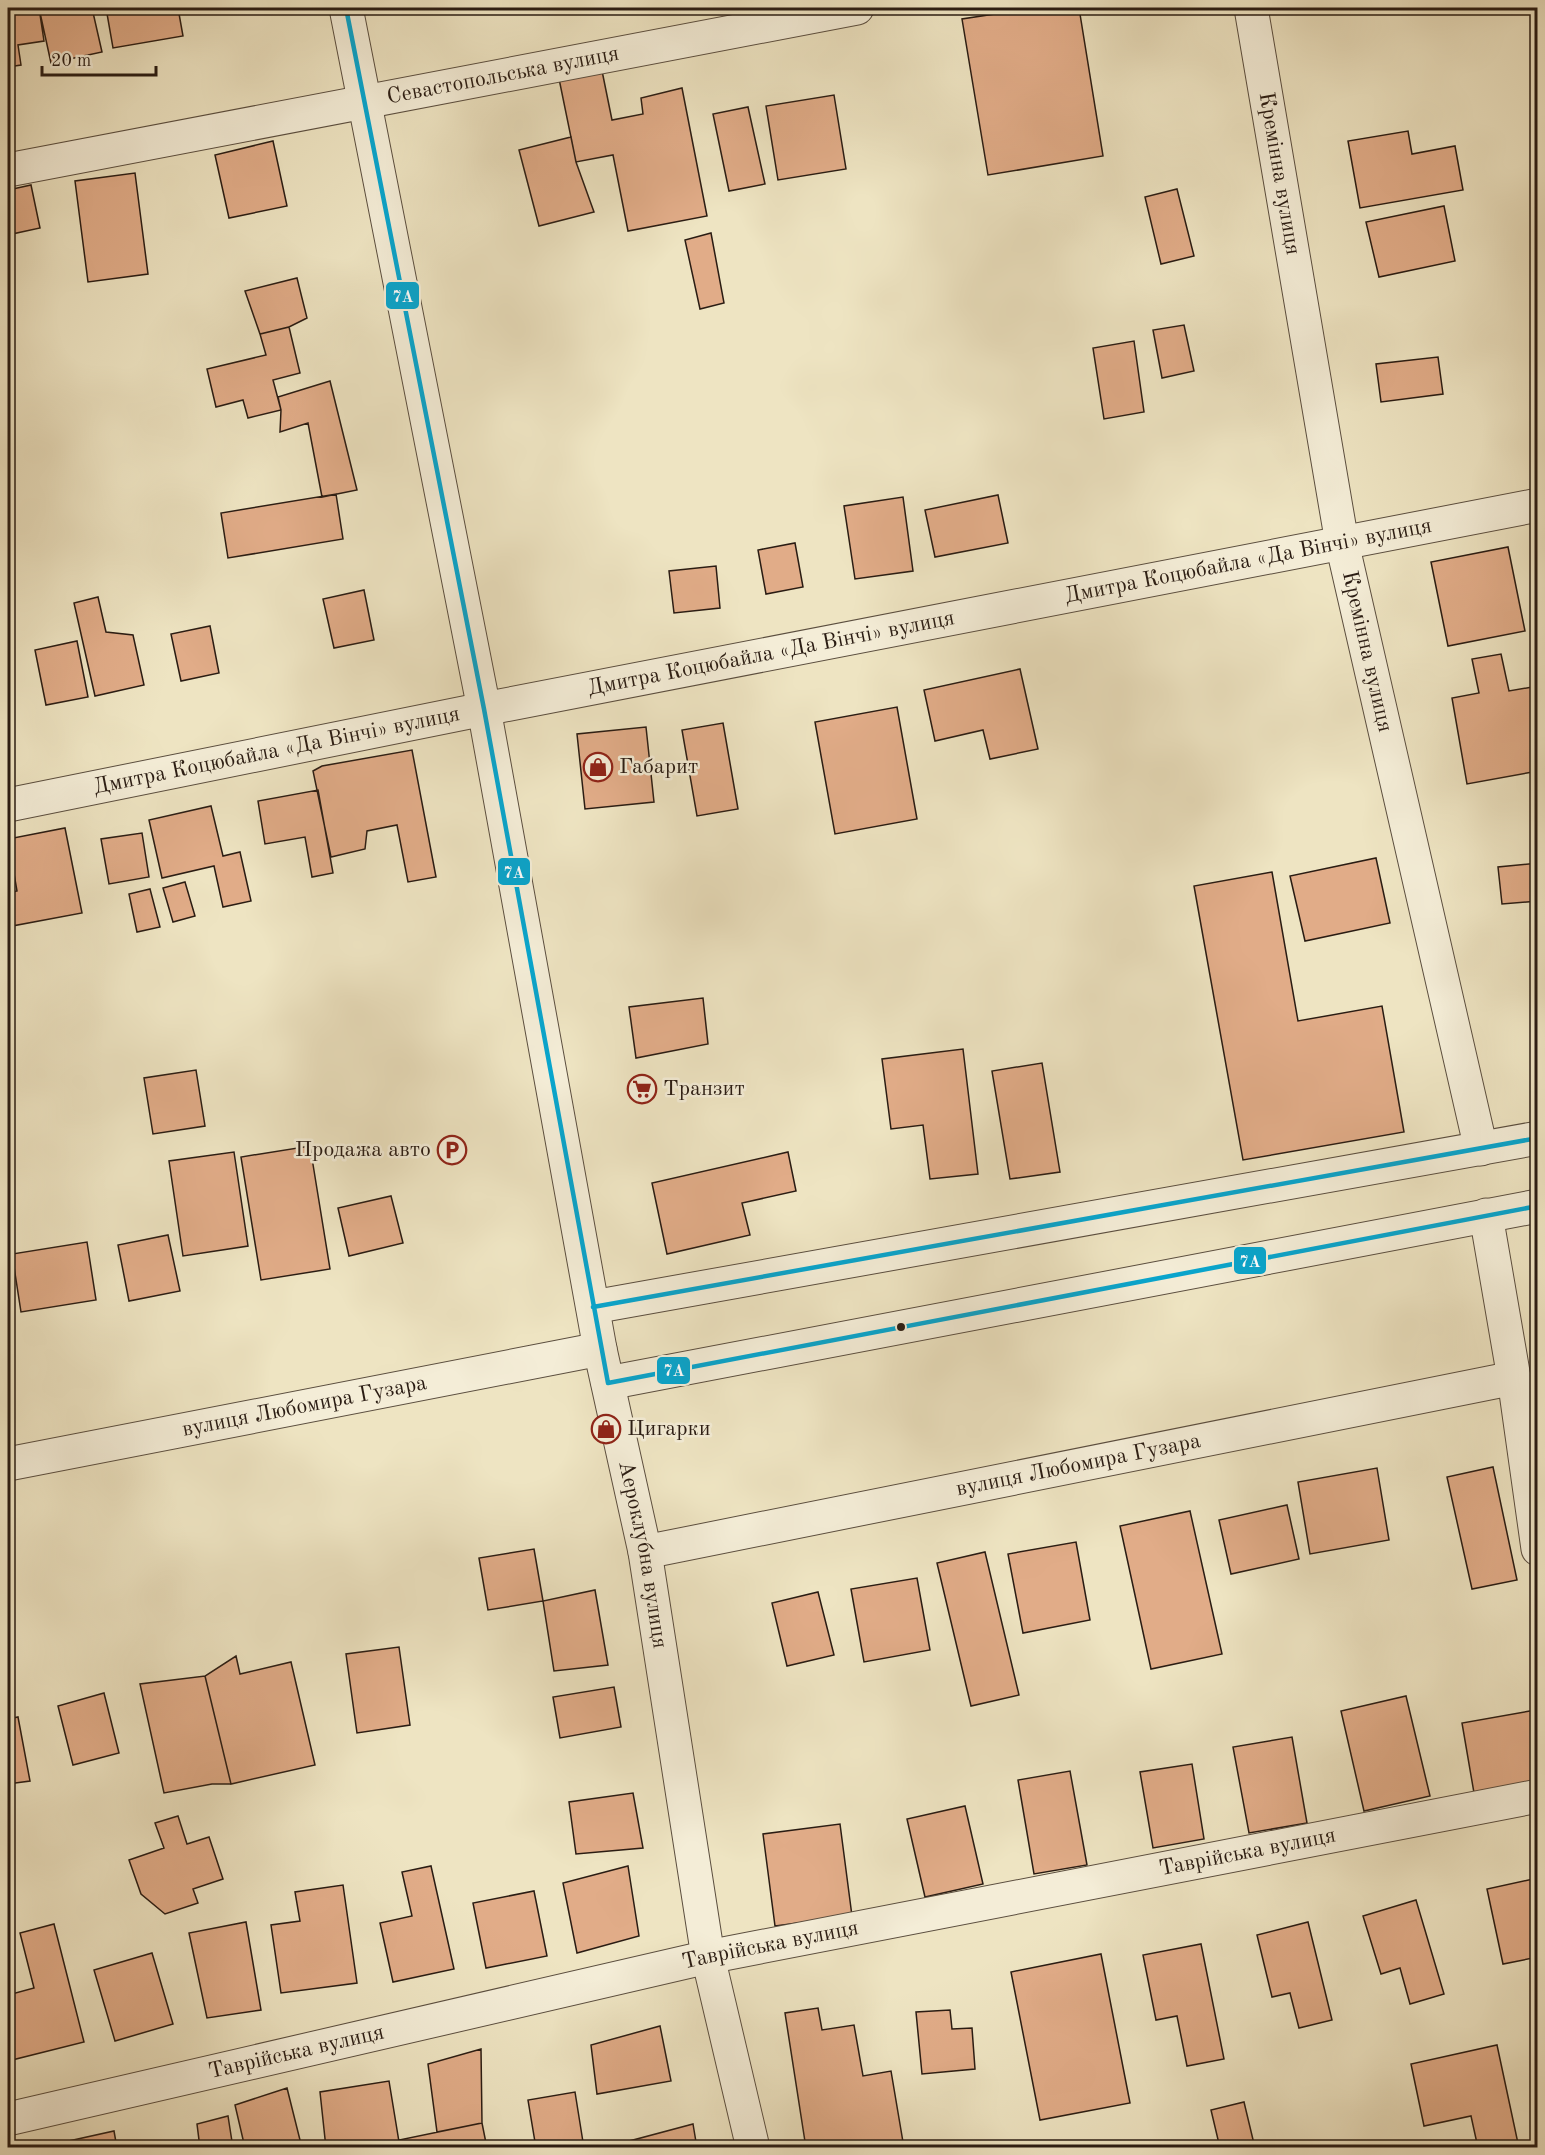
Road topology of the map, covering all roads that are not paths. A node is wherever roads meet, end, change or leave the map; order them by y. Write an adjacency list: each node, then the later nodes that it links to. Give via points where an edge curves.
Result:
1 (346, 8): 4 (street, Аероклубна вулиця)
2 (857, 8): 4 (street, Севастопольська вулиця)
3 (1251, 8): 7 (street, Кремінна вулиця)
4 (364, 102): 5 (street, Севастопольська вулиця); 8 (street, Аероклубна вулиця)
5 (8, 170)
6 (1538, 505): 7 (street, Дмитра Коцюбайла «Да Вінчі» вулиця)
7 (1342, 543): 8 (street, Дмитра Коцюбайла «Да Вінчі» вулиця); 11 (street, Кремінна вулиця)
8 (484, 709): 9 (street, Дмитра Коцюбайла «Да Вінчі» вулиця); 14 (street, Аероклубна вулиця)
9 (8, 805)
10 (1538, 1138): 11 (street)
11 (1481, 1149): 14 (street)
12 (1538, 1206): 13 (street)
13 (1486, 1215): 16 (street); 17 (street)
14 (593, 1307): 15 (street, Аероклубна вулиця)
15 (600, 1348): 17 (street, Аероклубна вулиця); 18 (street, вулиця Любомира Гузара)
16 (1514, 1378): 19 (street); 20 (street, вулиця Любомира Гузара)
17 (608, 1383): 20 (street, Аероклубна вулиця)
18 (8, 1464)
19 (1538, 1549)
20 (645, 1552): 22 (street, Аероклубна вулиця)
21 (1538, 1796): 22 (street, Таврійська вулиця)
22 (708, 1957): 23 (street, Таврійська вулиця); 24 (street, Аероклубна вулиця)
23 (8, 2119)
24 (753, 2148)

